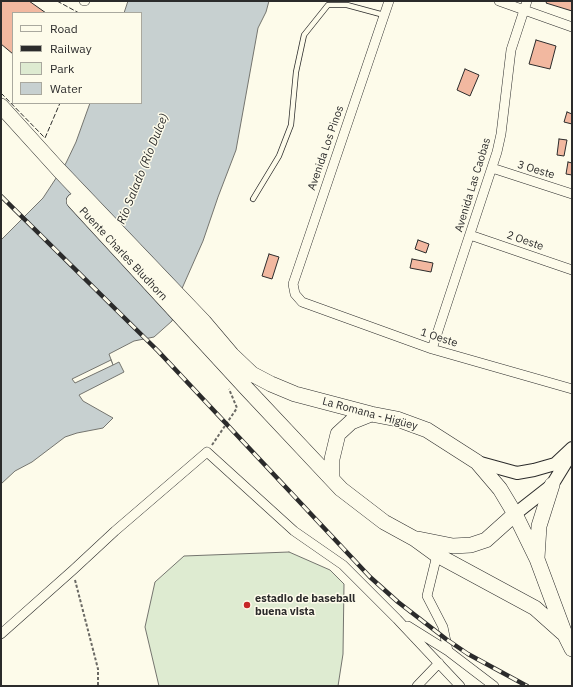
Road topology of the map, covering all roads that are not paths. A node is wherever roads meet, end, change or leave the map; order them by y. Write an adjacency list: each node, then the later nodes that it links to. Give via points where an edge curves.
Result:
1 (389, 1): 4 (street, Avenida Los Pinos)
2 (499, 1): 3 (street)
3 (525, 5): 5 (street); 8 (street, Avenida Las Caobas, via 511,50 501,134)
4 (384, 15): 11 (lane, via 347,5 328,5 304,35 296,72 291,126 279,156); 14 (street, Avenida Los Pinos, via 293,284 295,294)
5 (572, 27)
6 (1, 106): 9 (main road)
7 (1, 120): 9 (main road)
8 (492, 168): 10 (street, 3 Oeste); 12 (street, Avenida Las Caobas)
9 (56, 174): 15 (main road, Puente Charles Bludhorn)
10 (572, 194)
11 (253, 200)
12 (470, 235): 13 (street, 2 Oeste); 16 (street, Avenida Las Caobas)
13 (572, 270)
14 (302, 302): 16 (street, 1 Oeste)
15 (199, 326): 18 (main road, La Romana - Higüey, via 252,374 271,384 295,394); 22 (main road, La Romana - Higüey, via 247,389)
16 (432, 350): 17 (street, 1 Oeste)
17 (572, 389)
18 (371, 414): 21 (main road, La Romana - Higüey, via 397,419 427,430); 22 (main road, via 351,422 338,434 332,459)
19 (572, 448): 21 (street, via 555,464 517,474)
20 (572, 453): 23 (street)
21 (477, 462): 24 (main road, La Romana - Higüey, via 500,489)
22 (332, 478): 25 (main road, La Romana - Higüey, via 384,522)
23 (552, 485): 24 (street); 27 (main road, via 539,526)
24 (516, 514): 25 (main road, via 486,540 471,545 453,546); 27 (main road, La Romana - Higüey)
25 (415, 539): 26 (main road, La Romana - Higüey)
26 (437, 555): 30 (main road, La Romana - Higüey, via 535,608 550,620); 31 (street, via 427,596 443,627)
27 (537, 559): 30 (main road, La Romana - Higüey)
28 (397, 619): 29 (street, via 342,565 294,531 207,452); 31 (street); 32 (street)
29 (1, 634)
30 (569, 643)
31 (448, 651): 35 (street)
32 (439, 663): 33 (street); 34 (street)
33 (417, 686)
34 (460, 686)
35 (494, 686)

